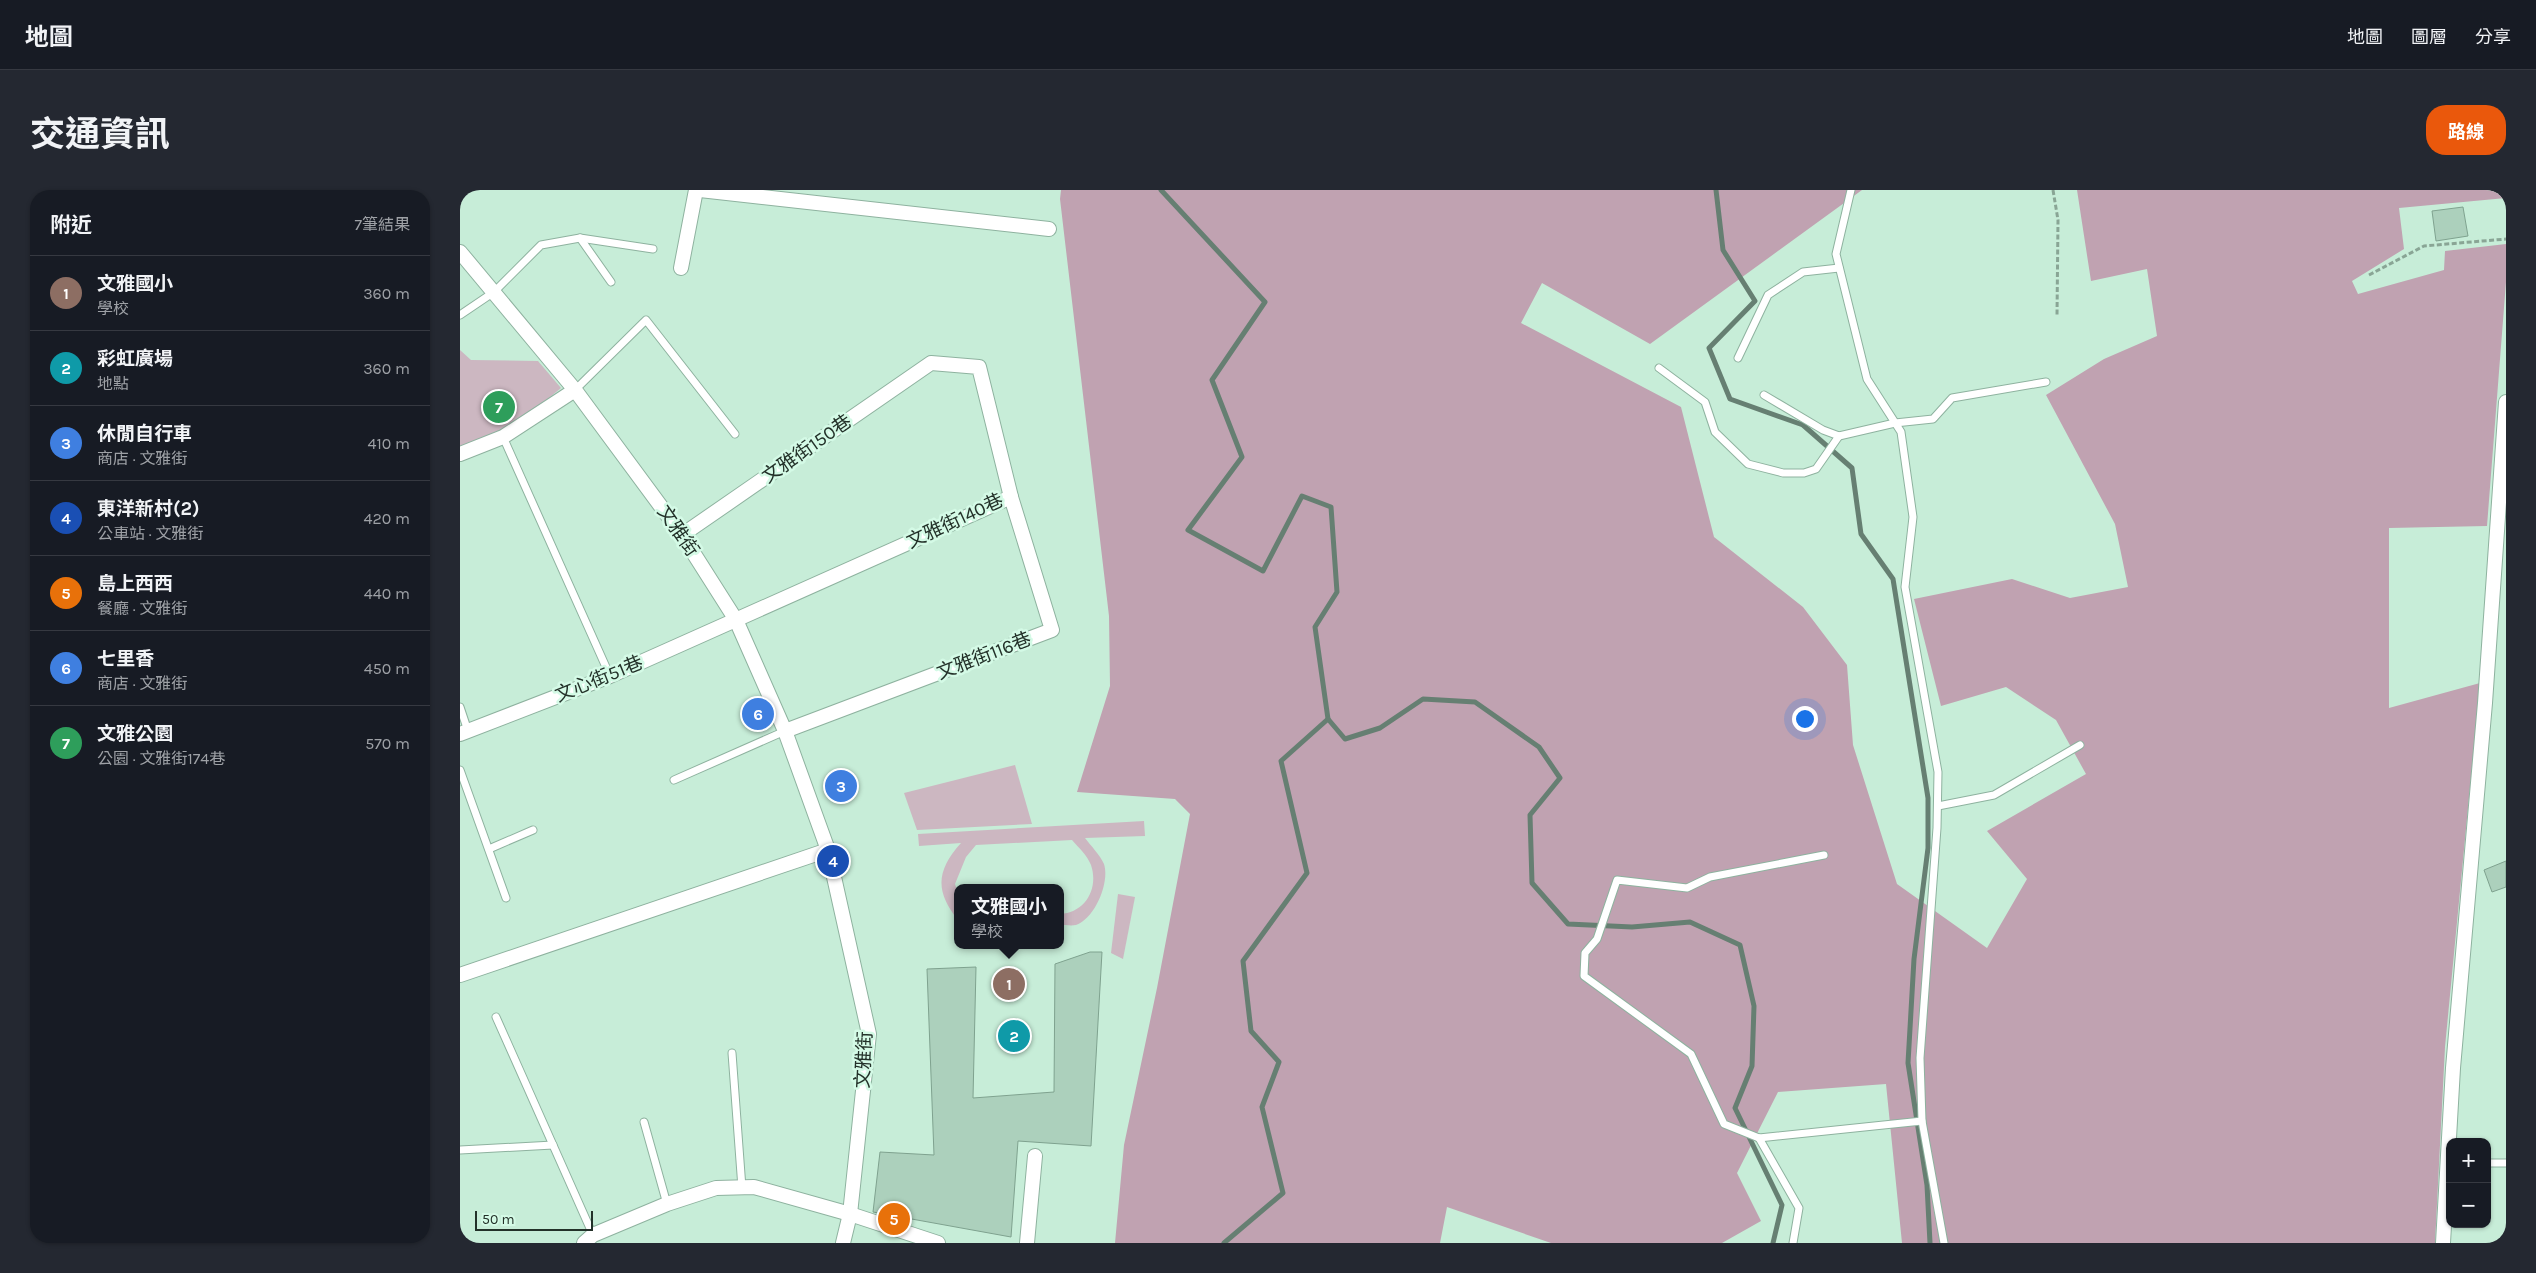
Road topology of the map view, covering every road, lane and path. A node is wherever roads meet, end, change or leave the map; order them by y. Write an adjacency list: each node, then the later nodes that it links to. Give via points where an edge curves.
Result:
1 (696, 190): 10 (street)
2 (700, 190): 5 (street)
3 (1851, 190): 11 (lane, via 1836,254)
4 (2053, 190): 16 (path, via 2058,220)
5 (1049, 229)
6 (580, 238): 8 (lane); 13 (lane); 14 (lane, via 541,246)
7 (2506, 239): 12 (path, via 2424,246)
8 (653, 249)
9 (460, 252): 14 (street, 文雅街)
10 (682, 268)
11 (1839, 268): 17 (lane, via 1804,272 1768,295); 24 (lane, via 1867,379)
12 (2369, 275)
13 (611, 282)
14 (494, 292): 15 (lane); 21 (street, 文雅街)
15 (460, 315)
16 (2057, 316)
17 (1738, 358)
18 (931, 363): 29 (street, 文雅街140巷, via 979,367); 30 (street, 文雅街150巷)
19 (1658, 368): 26 (lane, via 1705,402 1715,432 1748,464 1783,473 1804,473 1816,469)
20 (2046, 382): 24 (lane, via 1952,398 1933,419)
21 (575, 390): 25 (lane, via 646,320); 27 (street); 30 (street, 文雅街)
22 (1764, 395): 26 (lane)
23 (2506, 402): 51 (street)
24 (1895, 423): 26 (lane); 39 (lane, via 1901,432 1913,517 1905,587 1938,772)
25 (735, 434)
26 (1839, 436)
27 (502, 437): 28 (street); 32 (lane)
28 (460, 454)
29 (1011, 497): 31 (street, 文雅街140巷); 34 (street, 文雅街116巷, via 1052,630)
30 (682, 535): 31 (street, 文雅街)
31 (736, 620): 32 (street, 文心街51巷); 34 (street, 文雅街)
32 (610, 676): 35 (street, 文心街51巷)
33 (460, 706): 35 (lane)
34 (785, 731): 38 (lane); 42 (street, 文雅街)
35 (464, 732)
36 (2080, 745): 39 (lane, via 1994,795)
37 (460, 770): 41 (lane)
38 (674, 780)
39 (1938, 806): 48 (lane, via 1920,1058)
40 (533, 830): 41 (lane)
41 (488, 849): 44 (lane)
42 (828, 850): 45 (street); 60 (street, 文雅街, via 869,1034)
43 (1824, 855): 50 (lane, via 1710,878 1687,888 1617,880 1599,933 1585,953 1584,976 1691,1054 1724,1124)
44 (506, 898)
45 (460, 975)
46 (496, 1016): 52 (lane)
47 (732, 1053): 58 (lane)
48 (1921, 1121): 50 (lane); 66 (lane)
49 (644, 1122): 59 (lane)
50 (1756, 1137): 65 (lane, via 1798,1208)
51 (2450, 1138)
52 (553, 1145): 53 (lane); 61 (lane)
53 (460, 1150)
54 (1035, 1156): 64 (street)
55 (2491, 1163): 56 (lane)
56 (2506, 1163)
57 (2447, 1183): 67 (street)
58 (742, 1188): 59 (street, via 716,1188); 60 (street, via 754,1187)
59 (667, 1204): 61 (street)
60 (850, 1214): 62 (street, 文雅街); 63 (street)
61 (589, 1239)
62 (843, 1243)
63 (938, 1243)
64 (1026, 1243)
65 (1793, 1243)
66 (1944, 1243)
67 (2443, 1243)

